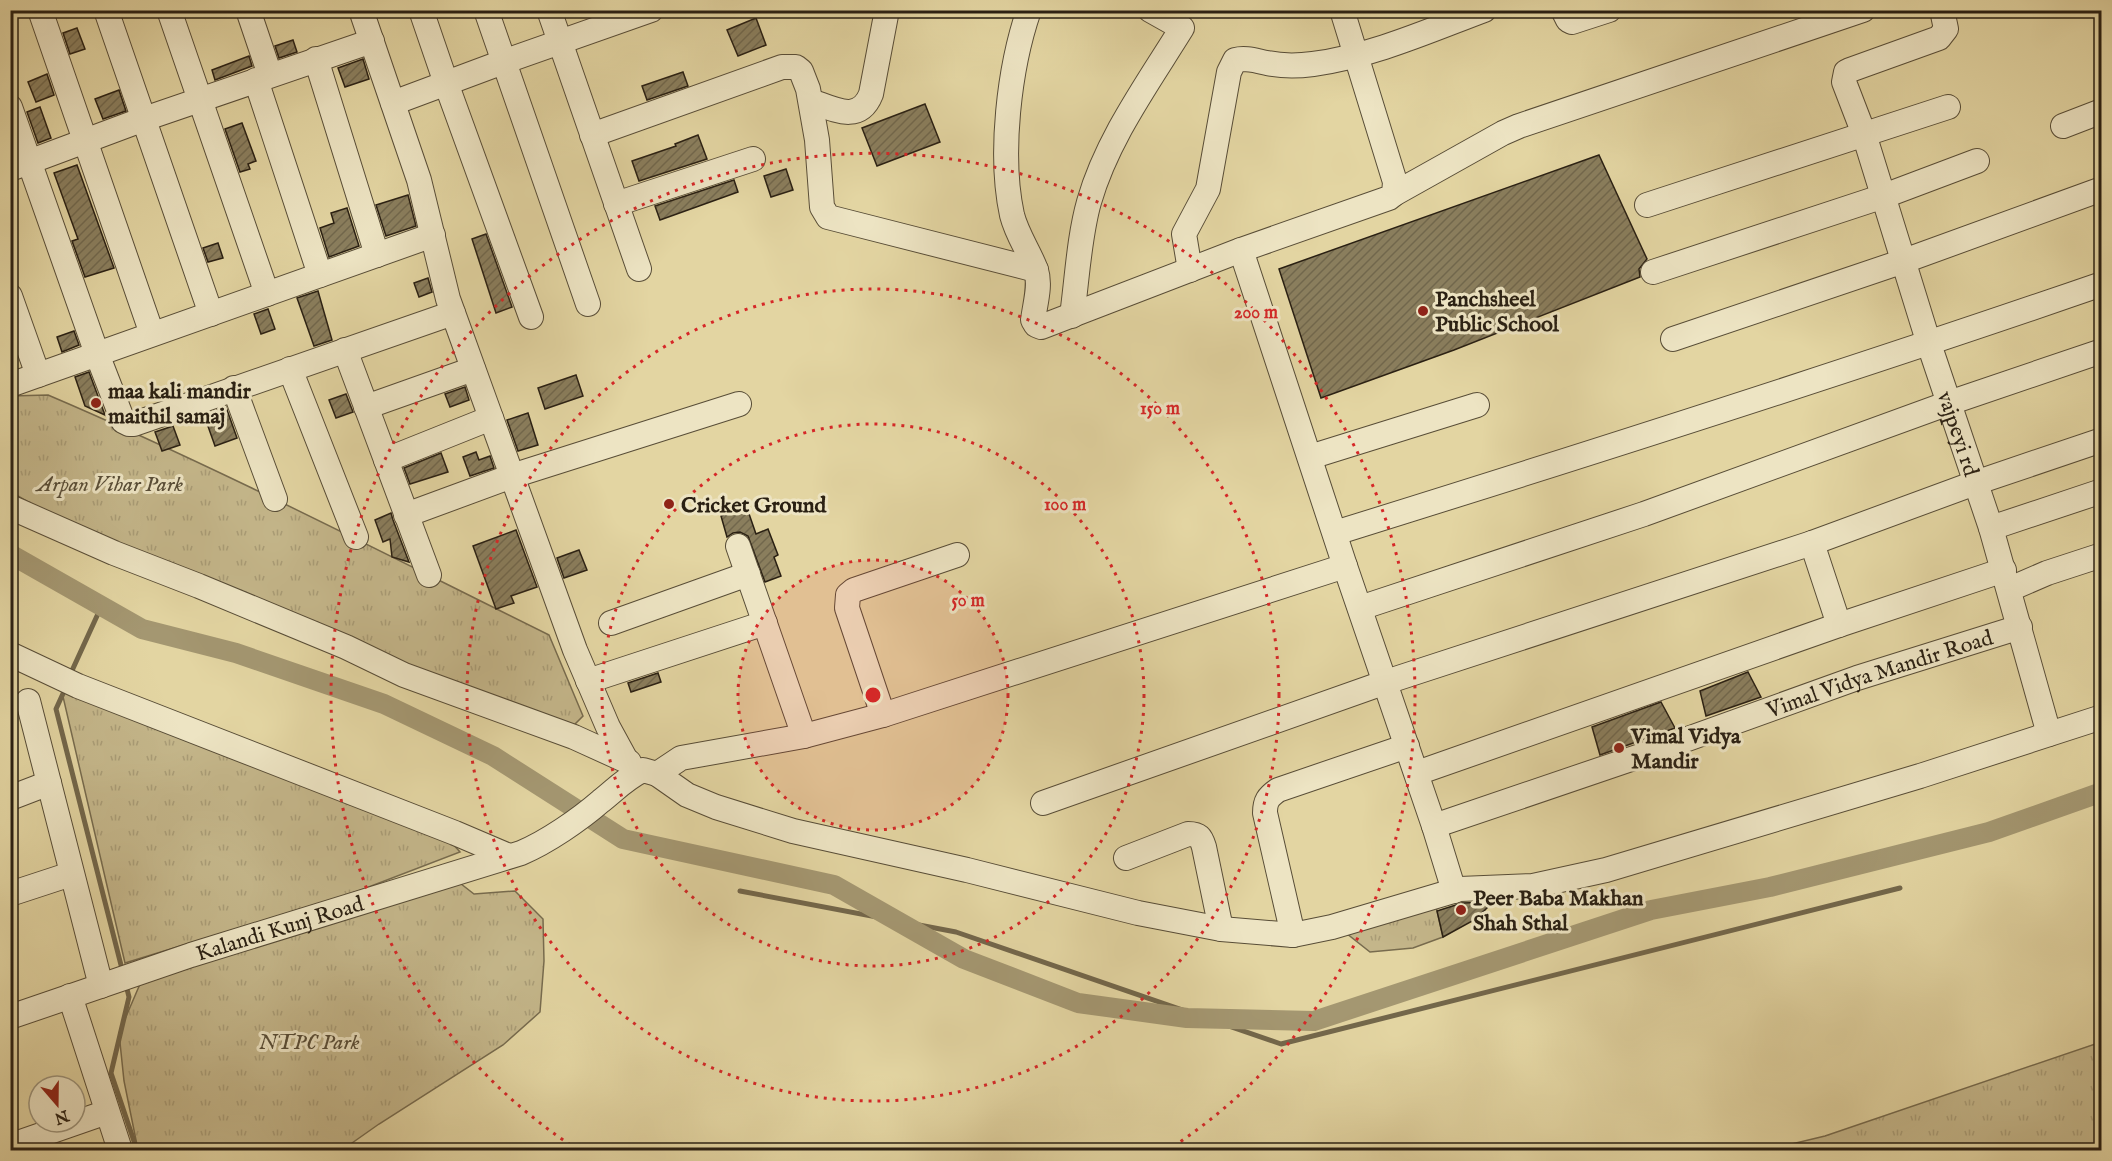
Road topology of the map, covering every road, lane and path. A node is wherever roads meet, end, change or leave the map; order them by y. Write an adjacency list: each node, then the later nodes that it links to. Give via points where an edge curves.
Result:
1 (40, 10): 36 (street)
2 (106, 10): 32 (street)
3 (169, 10): 26 (street)
4 (248, 10): 24 (street)
5 (361, 10): 19 (street)
6 (421, 10): 25 (street)
7 (486, 10): 23 (street)
8 (549, 10): 20 (street)
9 (651, 10): 20 (street)
10 (887, 10): 27 (street, via 867,105 854,112 843,112)
11 (1029, 10): 50 (street, via 1014,74 1007,131 1007,182 1014,224)
12 (1150, 10): 60 (street, via 1182,28 1137,100 1093,190)
13 (1484, 10): 21 (street)
14 (1563, 10): 15 (street, via 1572,22)
15 (1609, 10)
16 (1863, 10): 41 (street, via 1519,126)
17 (1942, 10): 34 (street, vajpeyi rd, via 1946,29 1939,38 1846,72 1844,82)
18 (1345, 11): 21 (street)
19 (372, 40): 22 (street); 28 (street)
20 (560, 42): 23 (street); 35 (street)
21 (1356, 56): 41 (street, via 1395,182); 51 (street, via 1291,65 1242,58 1231,65 1208,189 1184,234)
22 (316, 59): 24 (street); 47 (street)
23 (503, 62): 25 (street); 57 (street)
24 (263, 78): 26 (street); 53 (street)
25 (446, 83): 28 (street); 61 (street)
26 (200, 99): 32 (street); 55 (street)
27 (811, 101): 35 (street, via 801,71 782,67); 50 (street, via 822,207 828,217)
28 (393, 103): 45 (street)
29 (10, 107): 39 (street)
30 (1948, 107): 34 (street)
31 (2102, 111): 33 (street)
32 (144, 119): 36 (street); 59 (street)
33 (2063, 126)
34 (1864, 134): 42 (street, vajpeyi rd); 44 (street)
35 (592, 135): 43 (street)
36 (85, 140): 39 (street); 62 (street)
37 (753, 159): 43 (street)
38 (1977, 161): 42 (street)
39 (20, 165): 67 (street)
40 (2102, 189): 48 (street)
41 (1394, 194): 46 (street)
42 (1884, 196): 48 (street, vajpeyi rd); 52 (street)
43 (616, 204): 49 (street)
44 (1647, 205)
45 (433, 235): 47 (street); 58 (street)
46 (1241, 250): 51 (street); 79 (street)
47 (377, 255): 53 (street)
48 (1904, 261): 63 (street); 64 (street, vajpeyi rd)
49 (639, 269)
50 (1036, 270): 60 (street, via 1036,325 1047,327)
51 (1190, 270): 60 (street)
52 (1653, 272)
53 (320, 275): 55 (street)
54 (2102, 284): 64 (street)
55 (267, 294): 59 (street)
56 (10, 296): 70 (street)
57 (588, 304)
58 (453, 313): 65 (street); 69 (street)
59 (211, 314): 62 (street)
60 (1072, 316)
61 (531, 317)
62 (153, 334): 67 (street)
63 (1673, 339)
64 (1929, 344): 73 (street, vajpeyi rd); 88 (street)
65 (345, 350): 68 (street); 76 (street)
66 (2102, 351): 73 (street)
67 (97, 354): 70 (street); 72 (street, via 123,421 129,424)
68 (290, 369): 72 (street); 89 (street)
69 (473, 369): 76 (street); 77 (street)
70 (38, 375): 71 (street)
71 (10, 385)
72 (234, 388): 84 (street)
73 (1949, 403): 82 (street, vajpeyi rd); 98 (street, via 1644,514)
74 (738, 404): 81 (street)
75 (1477, 405): 79 (street)
76 (366, 407): 80 (street)
77 (491, 418): 80 (street); 81 (street)
78 (2102, 440): 82 (street)
79 (1310, 457): 88 (street)
80 (386, 460): 86 (street)
81 (512, 476): 86 (street); 105 (street)
82 (1975, 483): 87 (street, vajpeyi rd); 90 (street)
83 (2102, 491): 87 (street)
84 (275, 499)
85 (10, 507): 113 (street, via 346,647 404,675 574,737)
86 (406, 515): 96 (street)
87 (1991, 528): 97 (street, vajpeyi rd)
88 (1335, 533): 94 (street)
89 (356, 537)
90 (1812, 543): 101 (street); 106 (street)
91 (738, 546): 95 (street)
92 (957, 555): 108 (street, via 848,595 847,608)
93 (2102, 555): 97 (street, via 2047,573)
94 (1345, 566): 98 (street); 108 (street, Kalandi Kunj Road)
95 (748, 574): 99 (street); 100 (street)
96 (429, 575)
97 (2007, 580): 101 (street); 102 (street, vajpeyi rd)
98 (1360, 608): 106 (street)
99 (611, 623)
100 (765, 623): 105 (street); 111 (street)
101 (1839, 625): 114 (street)
102 (2020, 627): 110 (street, vajpeyi rd); 118 (street, Vimal Vidya Mandir Road, via 1857,678)
103 (10, 654): 104 (street)
104 (62, 678): 107 (street); 119 (street)
105 (588, 681): 113 (street, via 608,727)
106 (1386, 682): 112 (street); 117 (street)
107 (19, 706): 115 (street)
108 (883, 715): 111 (street, Kalandi Kunj Road)
109 (2102, 717): 110 (street)
110 (2049, 734): 122 (street, via 1606,870 1533,886)
111 (804, 736): 113 (street, Kalandi Kunj Road)
112 (1407, 746): 114 (street); 125 (street, via 1268,796 1265,813)
113 (642, 768): 119 (street, Kalandi Kunj Road, via 547,839); 124 (street, via 716,807 793,831)
114 (1417, 773): 118 (street)
115 (49, 783): 116 (street); 121 (street)
116 (10, 798)
117 (1043, 803)
118 (1434, 826): 122 (street)
119 (509, 856): 126 (street, Kalandi Kunj Road)
120 (1126, 858): 124 (street, via 1197,834 1202,838)
121 (71, 874): 123 (street); 126 (street)
122 (1454, 891): 125 (street)
123 (10, 894)
124 (1221, 929): 125 (street)
125 (1293, 935)
126 (116, 980): 127 (street, Kalandi Kunj Road)
127 (70, 996): 128 (street, Kalandi Kunj Road); 129 (street)
128 (10, 1017)
129 (107, 1112): 130 (street); 131 (street)
130 (12, 1145)
131 (120, 1150)

